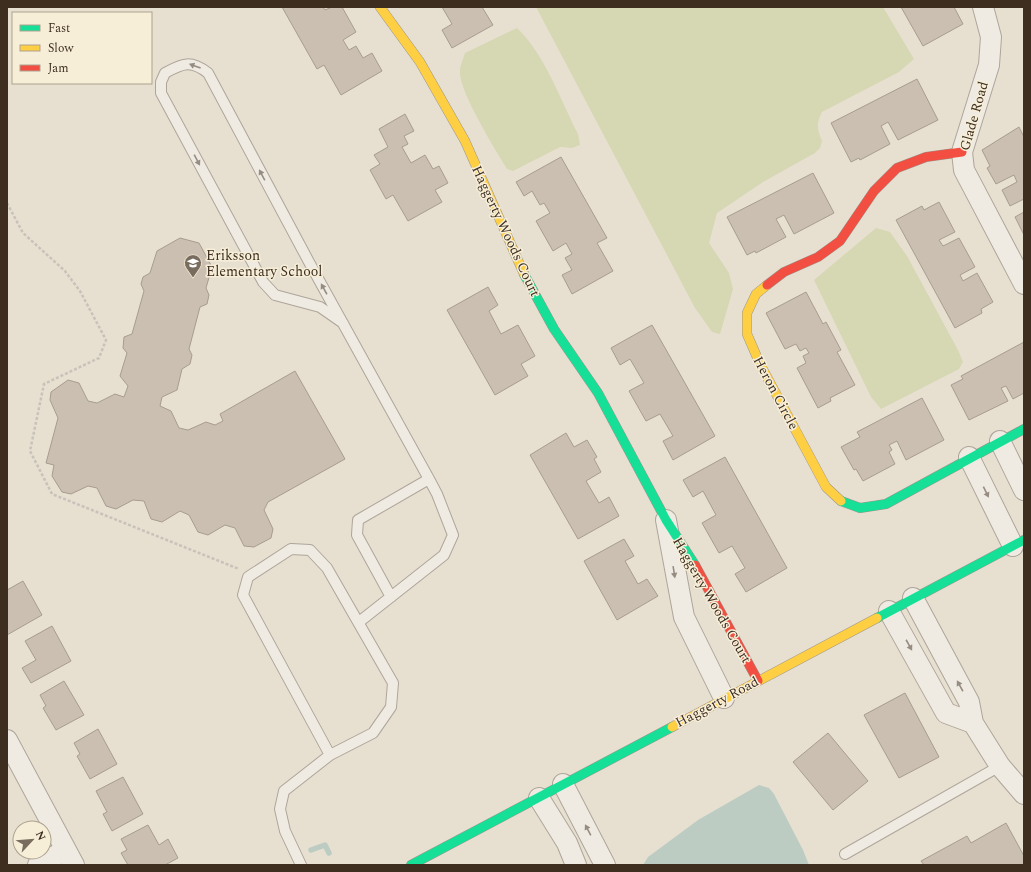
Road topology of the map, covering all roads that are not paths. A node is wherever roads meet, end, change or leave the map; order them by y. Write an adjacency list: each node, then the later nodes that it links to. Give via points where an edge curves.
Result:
1 (380, 7): 11 (street, Haggerty Woods Court, via 420,62 465,142 516,259 554,329 598,393)
2 (983, 7): 3 (street, Glade Road, via 991,36 989,65)
3 (962, 152): 4 (street, Glade Road, via 964,170); 8 (street, Heron Circle, via 926,157 897,168 874,191 840,241 818,257 784,272 756,294 747,313 747,334 760,364 826,487 850,506 861,509 886,504)
4 (1024, 284)
5 (343, 323): 5 (lane, one-way to 5, via 208,73 197,65 186,64 165,73 161,92 263,282 275,295 320,307); 9 (lane)
6 (1024, 429): 7 (street)
7 (1000, 441): 8 (street); 10 (street)
8 (969, 457): 12 (street, one-way to 12)
9 (429, 479): 13 (lane, via 453,535 444,555); 13 (lane, via 358,520 357,535)
10 (1024, 490)
11 (666, 520): 17 (street, Haggerty Woods Court, via 699,571); 18 (street, Haggerty Woods Court, one-way to 18, via 684,617)
12 (1019, 543): 14 (street, Haggerty Road)
13 (391, 597): 16 (lane)
14 (914, 598): 15 (street, Haggerty Road); 19 (street, one-way to 14, via 969,702)
15 (889, 611): 17 (street, Haggerty Road); 19 (street, one-way to 19, via 946,713)
16 (359, 622): 21 (lane, via 393,683 391,707 373,733); 21 (lane, via 327,568 310,550 291,549 248,577 242,595)
17 (758, 681): 18 (street, Haggerty Road)
18 (724, 698): 23 (street, Haggerty Road)
19 (973, 723): 22 (street)
20 (7, 740): 27 (street)
21 (330, 755): 29 (lane, via 284,791 280,809 285,831)
22 (1000, 766): 24 (street); 26 (lane)
23 (563, 784): 25 (street, Haggerty Road); 32 (street, one-way to 23)
24 (1024, 794)
25 (539, 798): 30 (street, Haggerty Road); 31 (street, via 567,843)
26 (845, 854)
27 (70, 858): 28 (street)
28 (38, 865)
29 (301, 865)
30 (411, 865)
31 (576, 865)
32 (605, 865)

